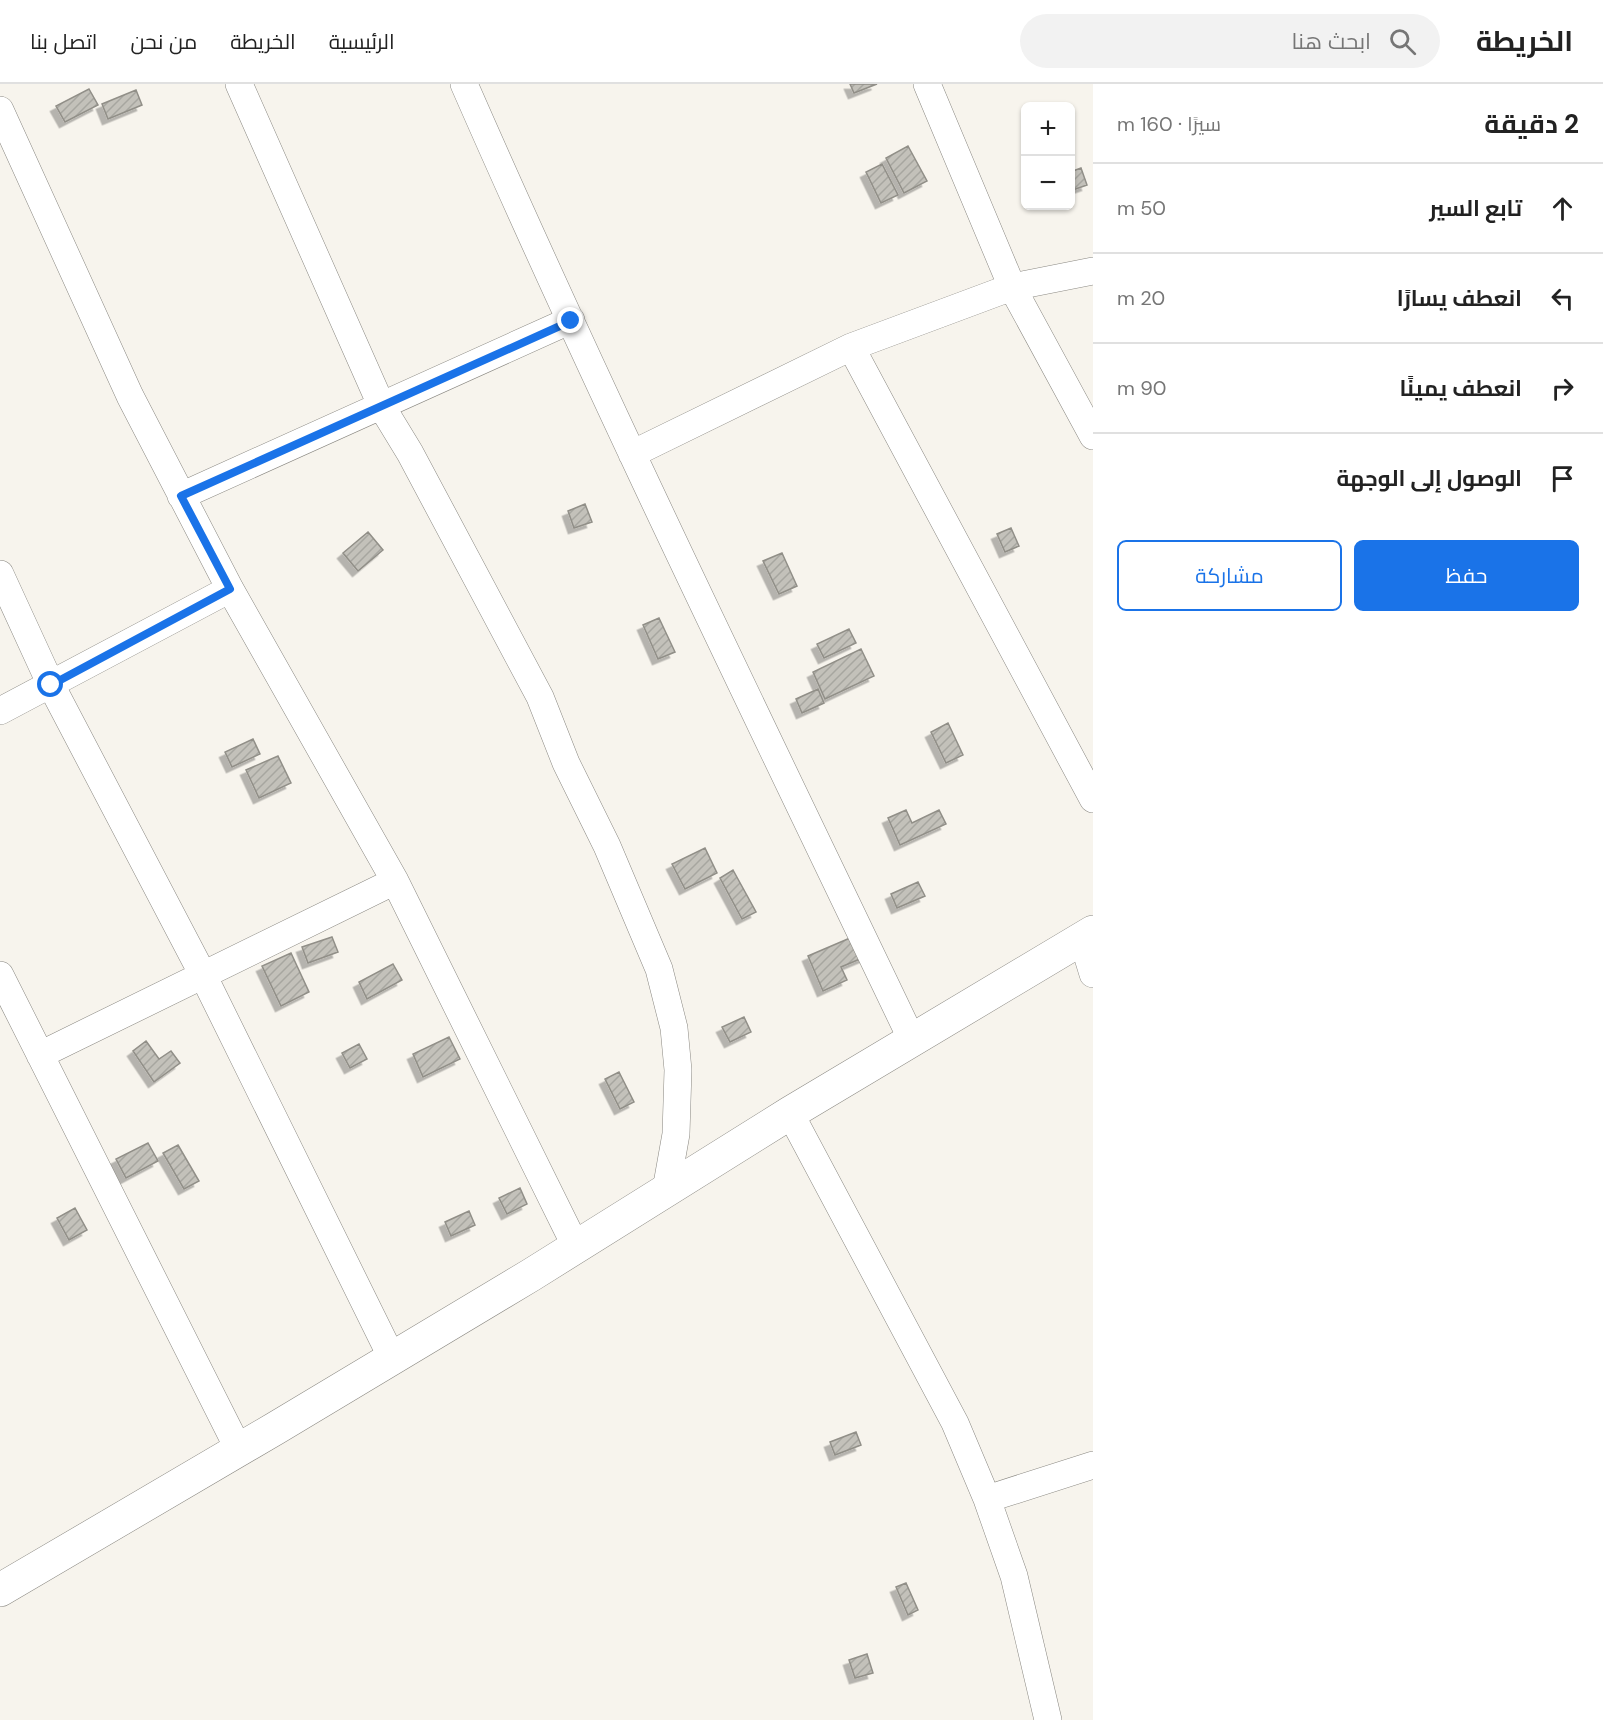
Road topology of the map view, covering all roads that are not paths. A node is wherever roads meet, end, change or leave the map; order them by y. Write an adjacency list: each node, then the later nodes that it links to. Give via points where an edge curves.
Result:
1 (239, 84): 9 (street)
2 (464, 84): 7 (street)
3 (927, 84): 6 (street)
4 (0, 110): 12 (street, via 130,396)
5 (1093, 271): 6 (street)
6 (1012, 287): 8 (street); 10 (street)
7 (571, 321): 9 (street); 11 (street)
8 (851, 347): 11 (street); 17 (street)
9 (382, 407): 12 (street); 26 (street, via 540,697 659,969 674,1028 678,1070 676,1134)
10 (1093, 436)
11 (632, 454): 23 (street)
12 (181, 496): 14 (street)
13 (0, 574): 15 (street)
14 (230, 589): 15 (street); 18 (street)
15 (51, 685): 16 (street); 22 (street)
16 (0, 711)
17 (1093, 799)
18 (395, 881): 22 (street); 27 (street)
19 (1088, 935): 20 (street); 23 (main road)
20 (1093, 974)
21 (0, 975): 24 (street)
22 (203, 975): 24 (street); 28 (street)
23 (912, 1040): 25 (main road)
24 (40, 1055): 29 (street)
25 (790, 1113): 26 (main road); 31 (street, via 955,1423)
26 (666, 1190): 27 (main road)
27 (576, 1247): 28 (main road)
28 (392, 1358): 29 (main road)
29 (239, 1450): 32 (main road)
30 (1093, 1465): 31 (street)
31 (987, 1499): 33 (street, via 1014,1576)
32 (0, 1590)
33 (1047, 1720)

